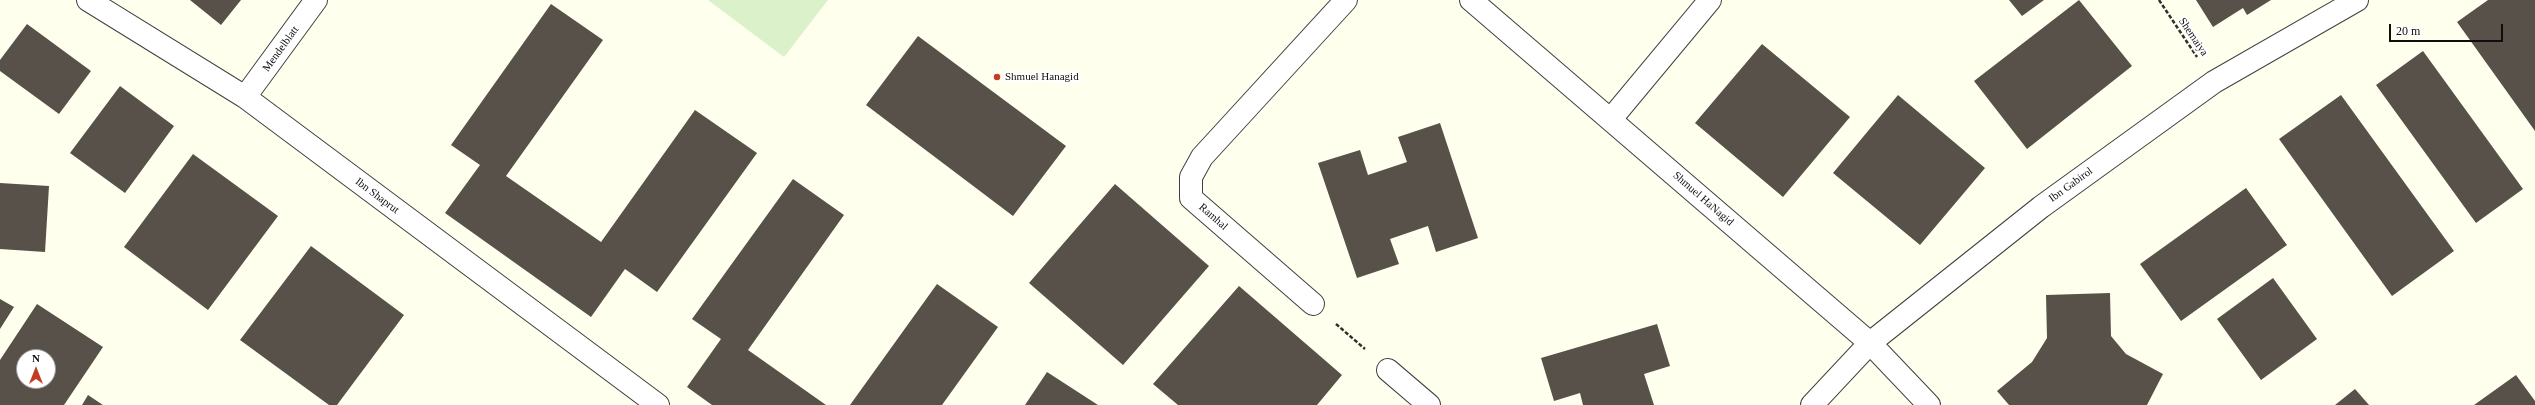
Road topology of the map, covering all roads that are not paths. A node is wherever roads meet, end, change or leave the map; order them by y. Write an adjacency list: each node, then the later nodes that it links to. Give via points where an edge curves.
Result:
1 (88, 0): 7 (street, Ibn Shaprut)
2 (316, 0): 7 (street, Mendelblatt)
3 (1346, 0): 9 (street, Ramhal, via 1202,156 1191,177 1191,198)
4 (1471, 0): 8 (street, Shmuel HaNagid)
5 (1710, 0): 8 (street)
6 (2357, 0): 10 (street, Ibn Gabirol, via 2214,82 2041,207)
7 (245, 97): 12 (street, Ibn Shaprut)
8 (1611, 119): 10 (street, Shmuel HaNagid)
9 (1313, 304)
10 (1870, 343): 14 (street, Ibn Gabirol); 15 (street, Shmuel HaNagid)
11 (1388, 370): 13 (street)
12 (658, 405)
13 (1429, 405)
14 (1812, 405)
15 (1929, 405)

